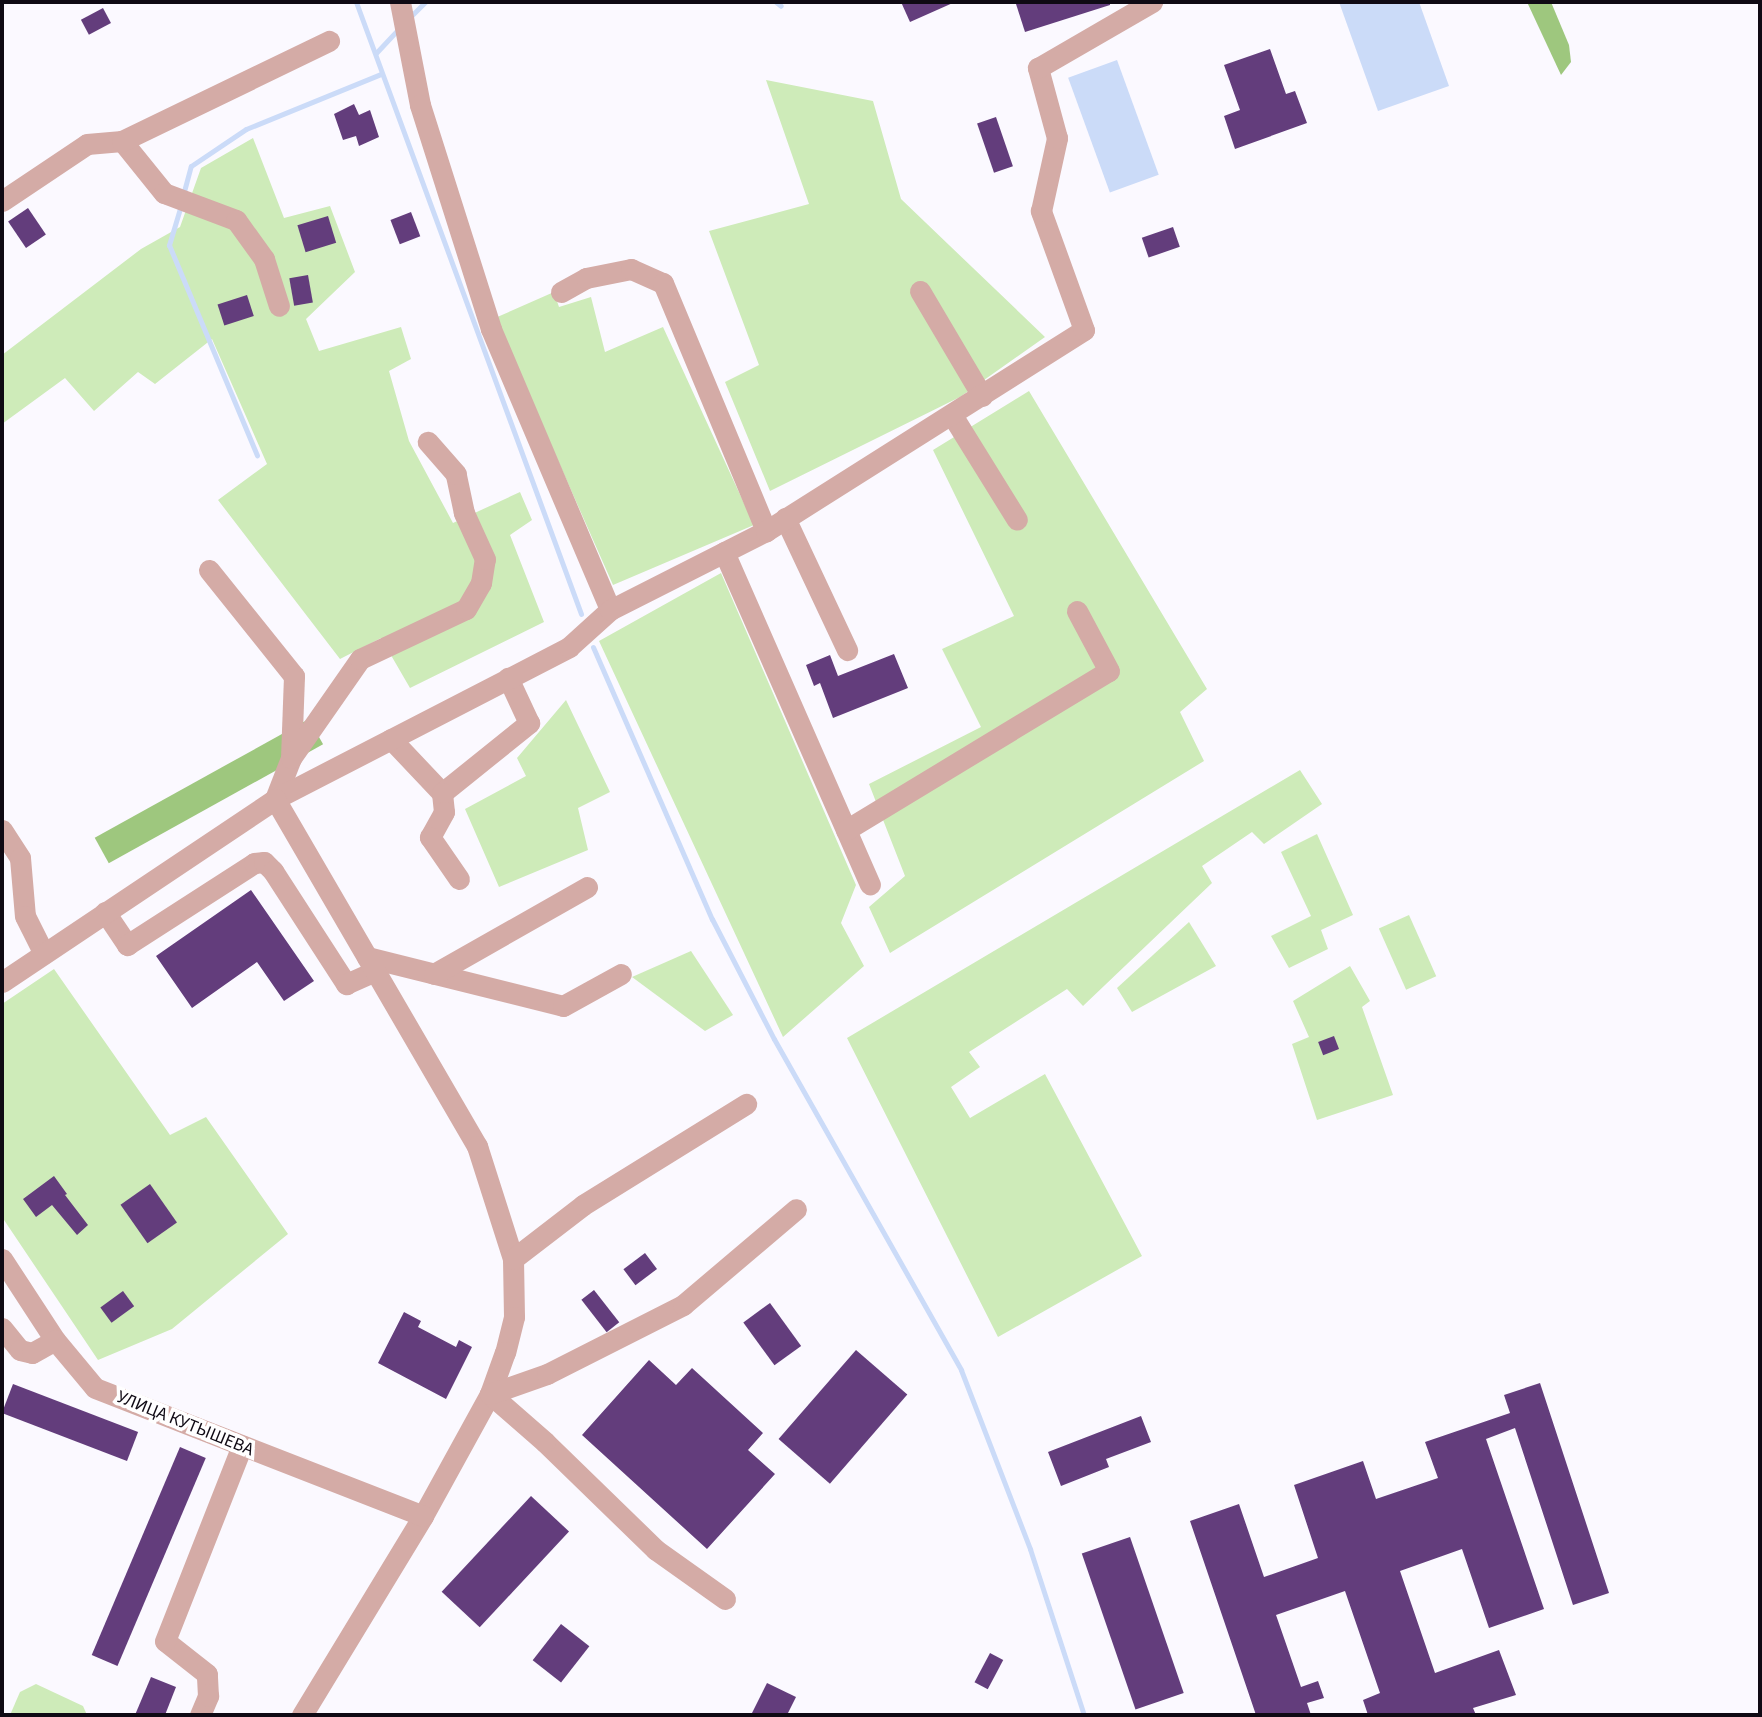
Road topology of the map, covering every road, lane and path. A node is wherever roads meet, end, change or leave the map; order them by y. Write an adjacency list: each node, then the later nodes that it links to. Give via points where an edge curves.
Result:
1 (400, 2): 17 (street, via 419,105 491,329)
2 (1152, 2): 9 (street, via 1038,68 1057,138 1041,211 1084,330)
3 (329, 41): 4 (street)
4 (122, 141): 5 (street, via 87,144); 8 (street, via 164,193 236,220 264,259)
5 (2, 201)
6 (920, 291): 9 (street)
7 (561, 292): 14 (street, via 586,278 631,269 663,283)
8 (279, 306)
9 (982, 396): 10 (street)
10 (952, 415): 12 (street); 13 (street)
11 (428, 443): 22 (street, via 456,474 464,513 485,559 481,583 466,609 360,659)
12 (785, 518): 14 (street); 19 (street)
13 (1017, 520)
14 (766, 531): 15 (street)
15 (724, 552): 17 (street); 26 (street)
16 (209, 570): 22 (street, via 294,677)
17 (610, 610): 20 (street, via 569,647)
18 (1077, 611): 26 (street, via 1109,671)
19 (847, 650)
20 (509, 678): 21 (street); 23 (street, via 529,723)
21 (391, 739): 23 (street); 24 (street)
22 (291, 758): 24 (street)
23 (442, 793): 27 (street, via 444,812 430,836)
24 (275, 799): 30 (street); 32 (street)
25 (2, 830): 31 (street, via 20,858 25,916)
26 (846, 830): 28 (street)
27 (459, 879)
28 (870, 884)
29 (587, 887): 33 (street)
30 (105, 912): 31 (street); 32 (street, via 127,945 254,863 264,862 346,984)
31 (44, 954): 35 (street)
32 (371, 964): 33 (street); 39 (street, via 477,1146)
33 (434, 974): 34 (street, via 564,1006)
34 (621, 974)
35 (2, 982)
36 (746, 1104): 39 (street, via 583,1205)
37 (796, 1209): 42 (street, via 684,1305 547,1374)
38 (2, 1259): 41 (street, УЛИЦА КУТЫШЕВА)
39 (513, 1259): 42 (street, via 514,1317)
40 (2, 1328): 41 (street, via 20,1350 32,1353)
41 (55, 1340): 43 (street, УЛИЦА КУТЫШЕВА, via 96,1388)
42 (490, 1394): 44 (street); 45 (street, via 656,1550)
43 (242, 1446): 44 (street, УЛИЦА КУТЫШЕВА); 46 (street, via 165,1641 207,1674 208,1696)
44 (423, 1516): 47 (street)
45 (725, 1599)
46 (200, 1715)
47 (302, 1715)

